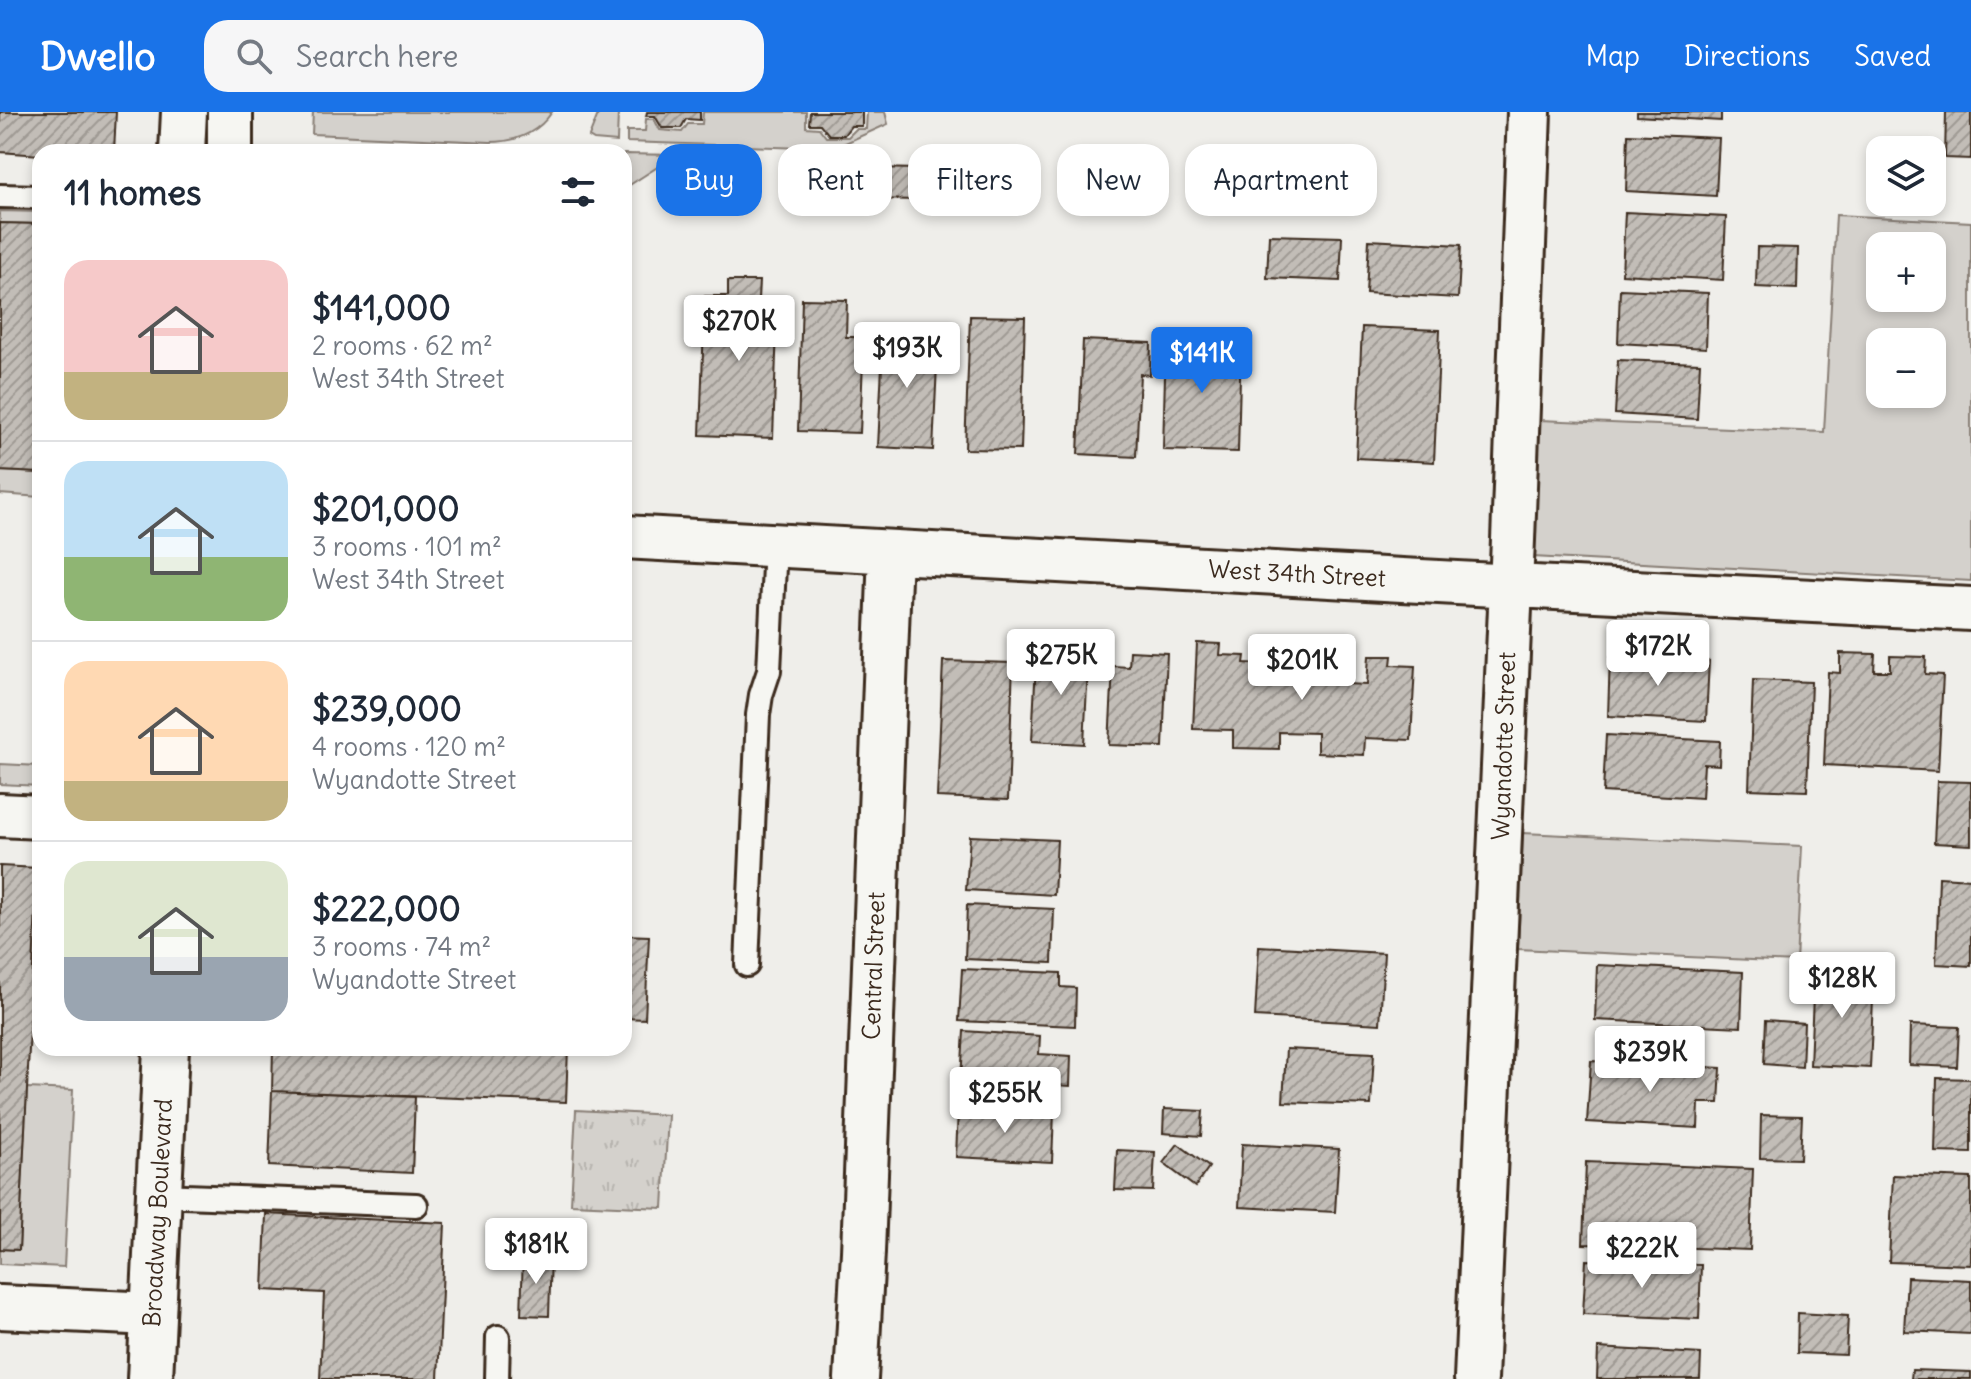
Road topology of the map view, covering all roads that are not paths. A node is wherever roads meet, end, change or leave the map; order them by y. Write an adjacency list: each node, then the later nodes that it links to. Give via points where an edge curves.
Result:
1 (184, 112): 4 (main road)
2 (230, 112): 5 (main road)
3 (1529, 112): 11 (street, Wyandotte Street)
4 (182, 144)
5 (230, 144)
6 (0, 196): 7 (lane)
7 (32, 197)
8 (632, 537): 9 (street, West 34th Street)
9 (775, 545): 10 (street, West 34th Street); 15 (lane, via 770,659 758,715)
10 (890, 552): 11 (street, West 34th Street); 24 (street, Central Street)
11 (1510, 586): 12 (street, West 34th Street); 25 (street, Wyandotte Street)
12 (1971, 609)
13 (0, 815): 14 (street)
14 (32, 817)
15 (747, 965)
16 (166, 1056): 17 (main road, Broadway Boulevard)
17 (159, 1195): 18 (lane); 20 (main road, Broadway Boulevard)
18 (416, 1205)
19 (0, 1307): 20 (street)
20 (153, 1314): 22 (main road, Broadway Boulevard)
21 (498, 1337): 23 (lane)
22 (150, 1379)
23 (497, 1379)
24 (856, 1379)
25 (1476, 1379)

